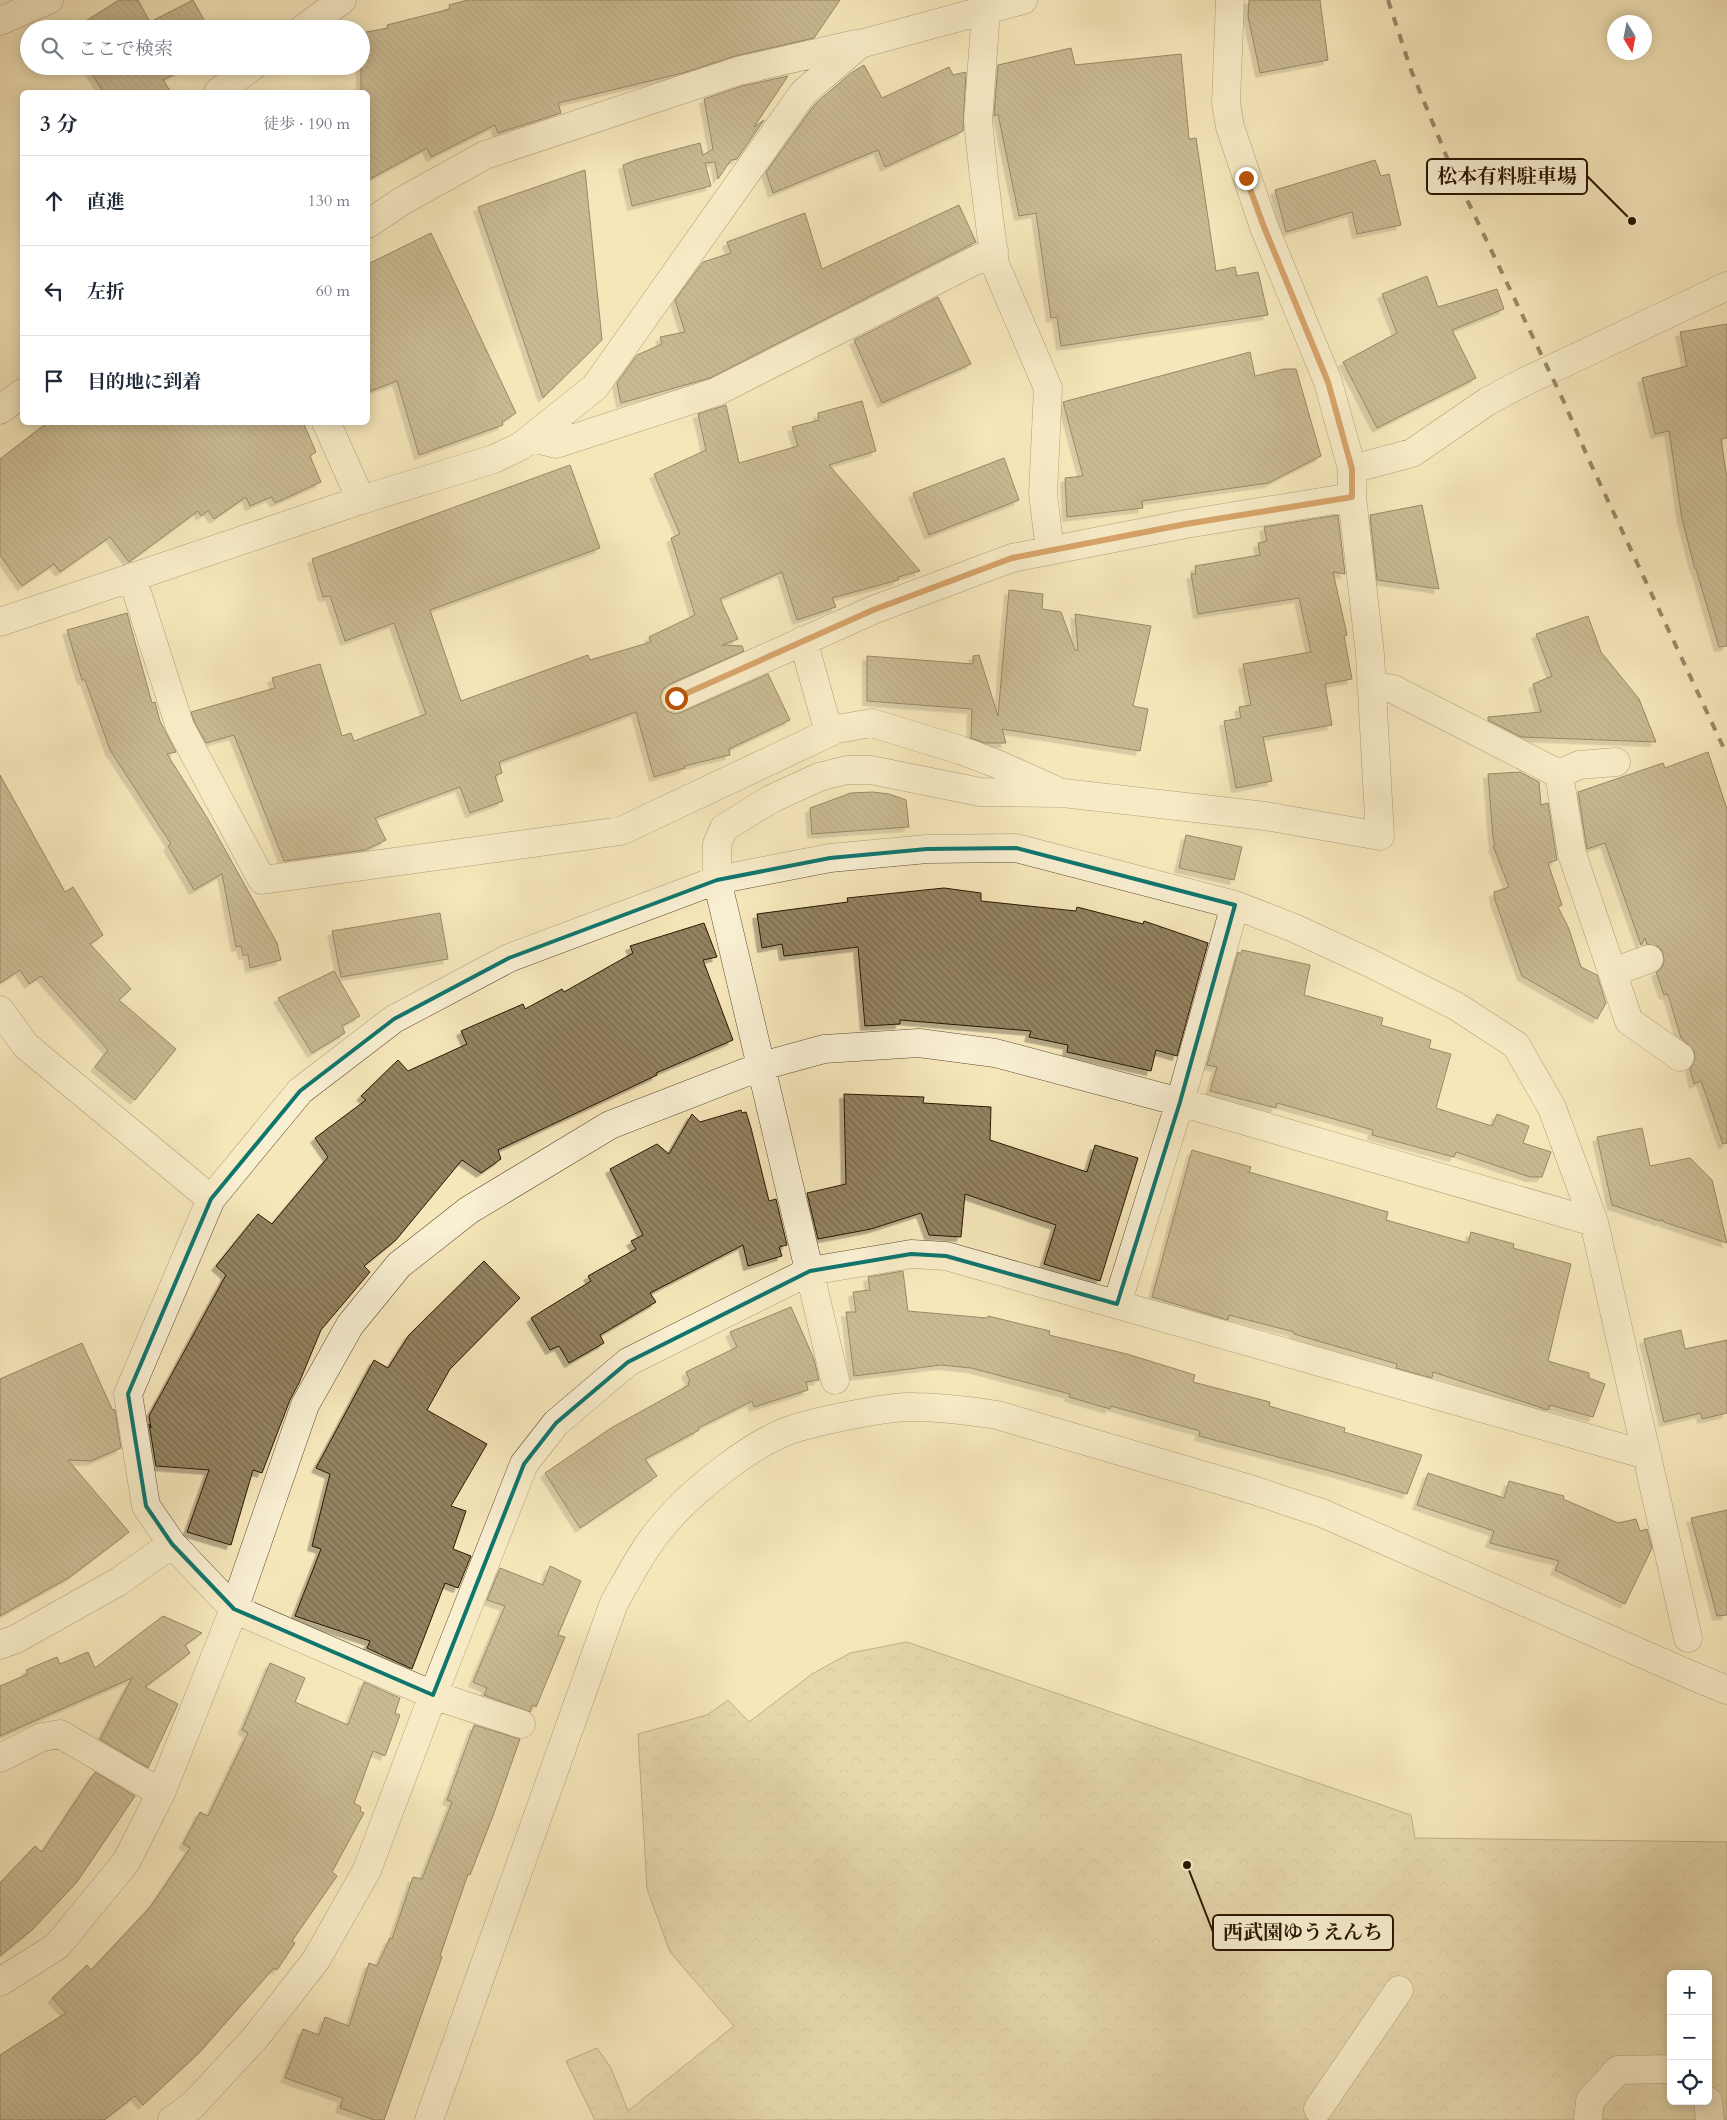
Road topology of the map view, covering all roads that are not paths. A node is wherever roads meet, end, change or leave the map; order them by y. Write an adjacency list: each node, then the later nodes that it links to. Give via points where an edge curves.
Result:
1 (49, 0): 7 (street)
2 (342, 0): 6 (street)
3 (1023, 0): 5 (street)
4 (1230, 0): 18 (street, via 1226,103 1230,127 1264,227 1328,382)
5 (986, 10): 8 (street); 12 (street, via 978,121)
6 (315, 20)
7 (0, 21)
8 (860, 44): 11 (street, via 738,71 485,155); 17 (street, via 803,93 595,387)
9 (241, 75): 10 (street)
10 (221, 90)
11 (370, 223)
12 (994, 251): 17 (street, via 716,392 556,444); 21 (street, via 995,264 1048,388 1043,494)
13 (1727, 286): 18 (street, via 1488,401 1412,453)
14 (20, 395): 15 (street)
15 (0, 410)
16 (327, 425): 20 (street)
17 (532, 438): 20 (street, via 494,459)
18 (1352, 469): 19 (street)
19 (1352, 497): 21 (street, via 1186,524); 25 (street)
20 (361, 500): 22 (street)
21 (1050, 551): 24 (street, via 1012,558 873,610)
22 (132, 577): 23 (street); 27 (street, via 180,726 262,880 621,831)
23 (0, 622)
24 (804, 640): 26 (street); 27 (street)
25 (1371, 685): 29 (street, via 1393,689); 30 (street, via 1380,836 1264,816)
26 (676, 698)
27 (829, 733): 30 (street, via 872,723 997,764)
28 (1616, 762): 29 (street, via 1579,765)
29 (1559, 774): 34 (street, via 1572,854)
30 (1064, 793): 31 (street, via 980,792 871,770 847,770 819,776 771,799 724,828 717,844)
31 (717, 880): 32 (street, via 830,858 927,849 1016,848); 37 (street); 39 (street, via 509,958 394,1019 300,1091)
32 (1236, 905): 38 (street); 40 (street, via 1370,963 1456,1006 1516,1045 1552,1108)
33 (1649, 959): 34 (street)
34 (1613, 972): 36 (street, via 1628,1021)
35 (0, 1010): 39 (street, via 26,1046)
36 (1680, 1057)
37 (762, 1066): 38 (street, via 824,1049 919,1043 995,1053); 41 (street); 46 (street, via 610,1125 469,1210 399,1265 350,1325 305,1405)
38 (1180, 1102): 40 (street); 42 (street)
39 (211, 1199): 45 (street, via 128,1394 146,1506)
40 (1594, 1222): 44 (street)
41 (810, 1271): 42 (street, via 911,1254 946,1256); 43 (street); 50 (street, via 628,1362 556,1423 524,1464)
42 (1117, 1304): 44 (street)
43 (835, 1380)
44 (1647, 1455): 47 (street)
45 (172, 1544): 46 (street); 48 (street, via 118,1582 16,1639)
46 (234, 1609): 50 (street); 53 (street)
47 (1688, 1638)
48 (0, 1644)
49 (1727, 1690): 60 (street, via 1322,1513 997,1415 913,1406 842,1416 794,1429 756,1448 693,1495 665,1522 642,1553 614,1602)
50 (433, 1695): 51 (street); 59 (street, via 367,1870 316,1960 256,2037 193,2105)
51 (521, 1724)
52 (0, 1758): 53 (street, via 42,1737 60,1734)
53 (161, 1793): 54 (street, via 126,1862 57,1946)
54 (0, 1982)
55 (1400, 1990): 58 (street)
56 (1667, 2069): 61 (street, via 1618,2070 1590,2101)
57 (1708, 2105): 62 (street)
58 (1318, 2109)
59 (172, 2120)
60 (429, 2120)
61 (1588, 2120)
62 (1710, 2120)

